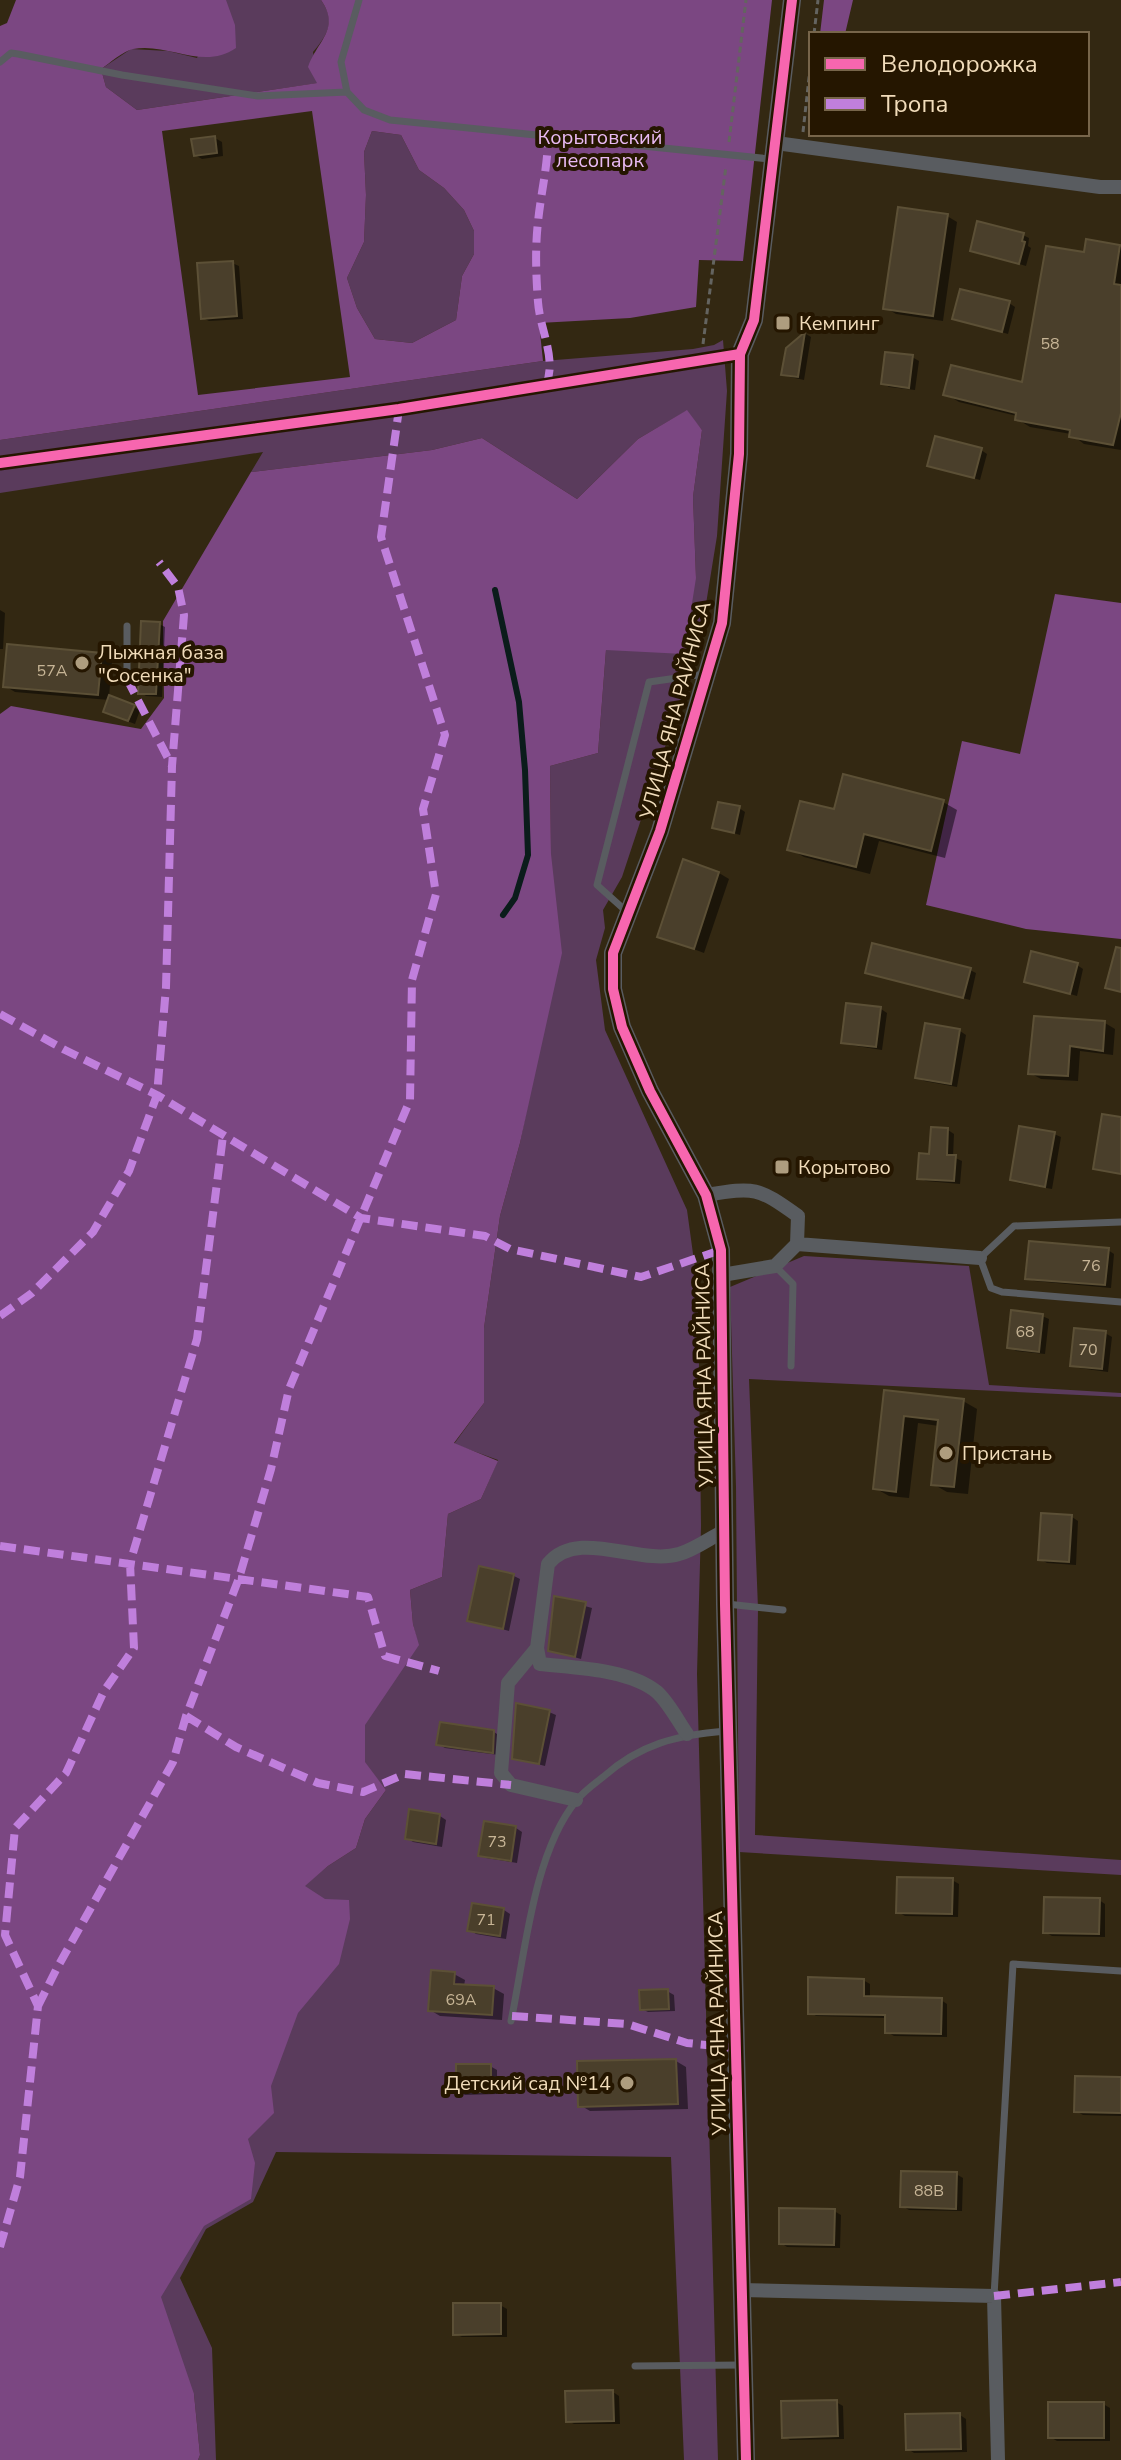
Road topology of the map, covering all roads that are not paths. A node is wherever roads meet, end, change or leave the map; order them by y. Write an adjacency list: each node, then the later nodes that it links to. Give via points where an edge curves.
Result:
1 (359, 0): 4 (lane, via 341,62)
2 (792, 0): 5 (street, УЛИЦА ЯНА РАЙНИСА)
3 (0, 62): 4 (lane, via 11,53 258,96)
4 (347, 92): 5 (lane, via 364,110 390,120 727,155)
5 (775, 151): 6 (street, via 802,146); 7 (street, УЛИЦА ЯНА РАЙНИСА, via 754,320)
6 (1121, 187)
7 (740, 354): 8 (street, via 383,411); 10 (street, УЛИЦА ЯНА РАЙНИСА, via 739,454 722,623)
8 (0, 463)
9 (127, 626): 11 (lane)
10 (707, 674): 12 (street, УЛИЦА ЯНА РАЙНИСА, via 660,831); 12 (lane, via 649,682 597,885)
11 (127, 679)
12 (628, 913): 13 (street, УЛИЦА ЯНА РАЙНИСА, via 613,953 613,989 622,1027)
13 (706, 1195): 15 (street, via 747,1189 768,1194 798,1216); 18 (street, УЛИЦА ЯНА РАЙНИСА)
14 (1121, 1222): 16 (lane, via 1014,1226)
15 (797, 1244): 16 (street); 17 (street)
16 (980, 1258): 19 (lane, via 991,1288 1002,1292)
17 (775, 1266): 18 (street); 20 (lane, via 793,1284)
18 (722, 1275): 21 (street, УЛИЦА ЯНА РАЙНИСА)
19 (1121, 1302)
20 (791, 1366)
21 (724, 1531): 22 (street, УЛИЦА ЯНА РАЙНИСА); 24 (street, via 678,1555 576,1547 556,1553 548,1564)
22 (725, 1604): 23 (lane); 25 (street, УЛИЦА ЯНА РАЙНИСА)
23 (783, 1610)
24 (537, 1648): 26 (street, via 540,1664 643,1682 660,1694); 27 (street, via 508,1683 501,1773 511,1785)
25 (728, 1731): 26 (lane); 30 (street, УЛИЦА ЯНА РАЙНИСА)
26 (687, 1734): 27 (lane, via 641,1749)
27 (576, 1800): 29 (lane, via 554,1836 536,1892)
28 (1121, 1971): 31 (lane, via 1013,1964)
29 (511, 2021)
30 (741, 2290): 31 (street); 32 (street, УЛИЦА ЯНА РАЙНИСА)
31 (994, 2296): 35 (street)
32 (743, 2365): 33 (lane); 34 (street, УЛИЦА ЯНА РАЙНИСА)
33 (635, 2366)
34 (746, 2460)
35 (998, 2460)

